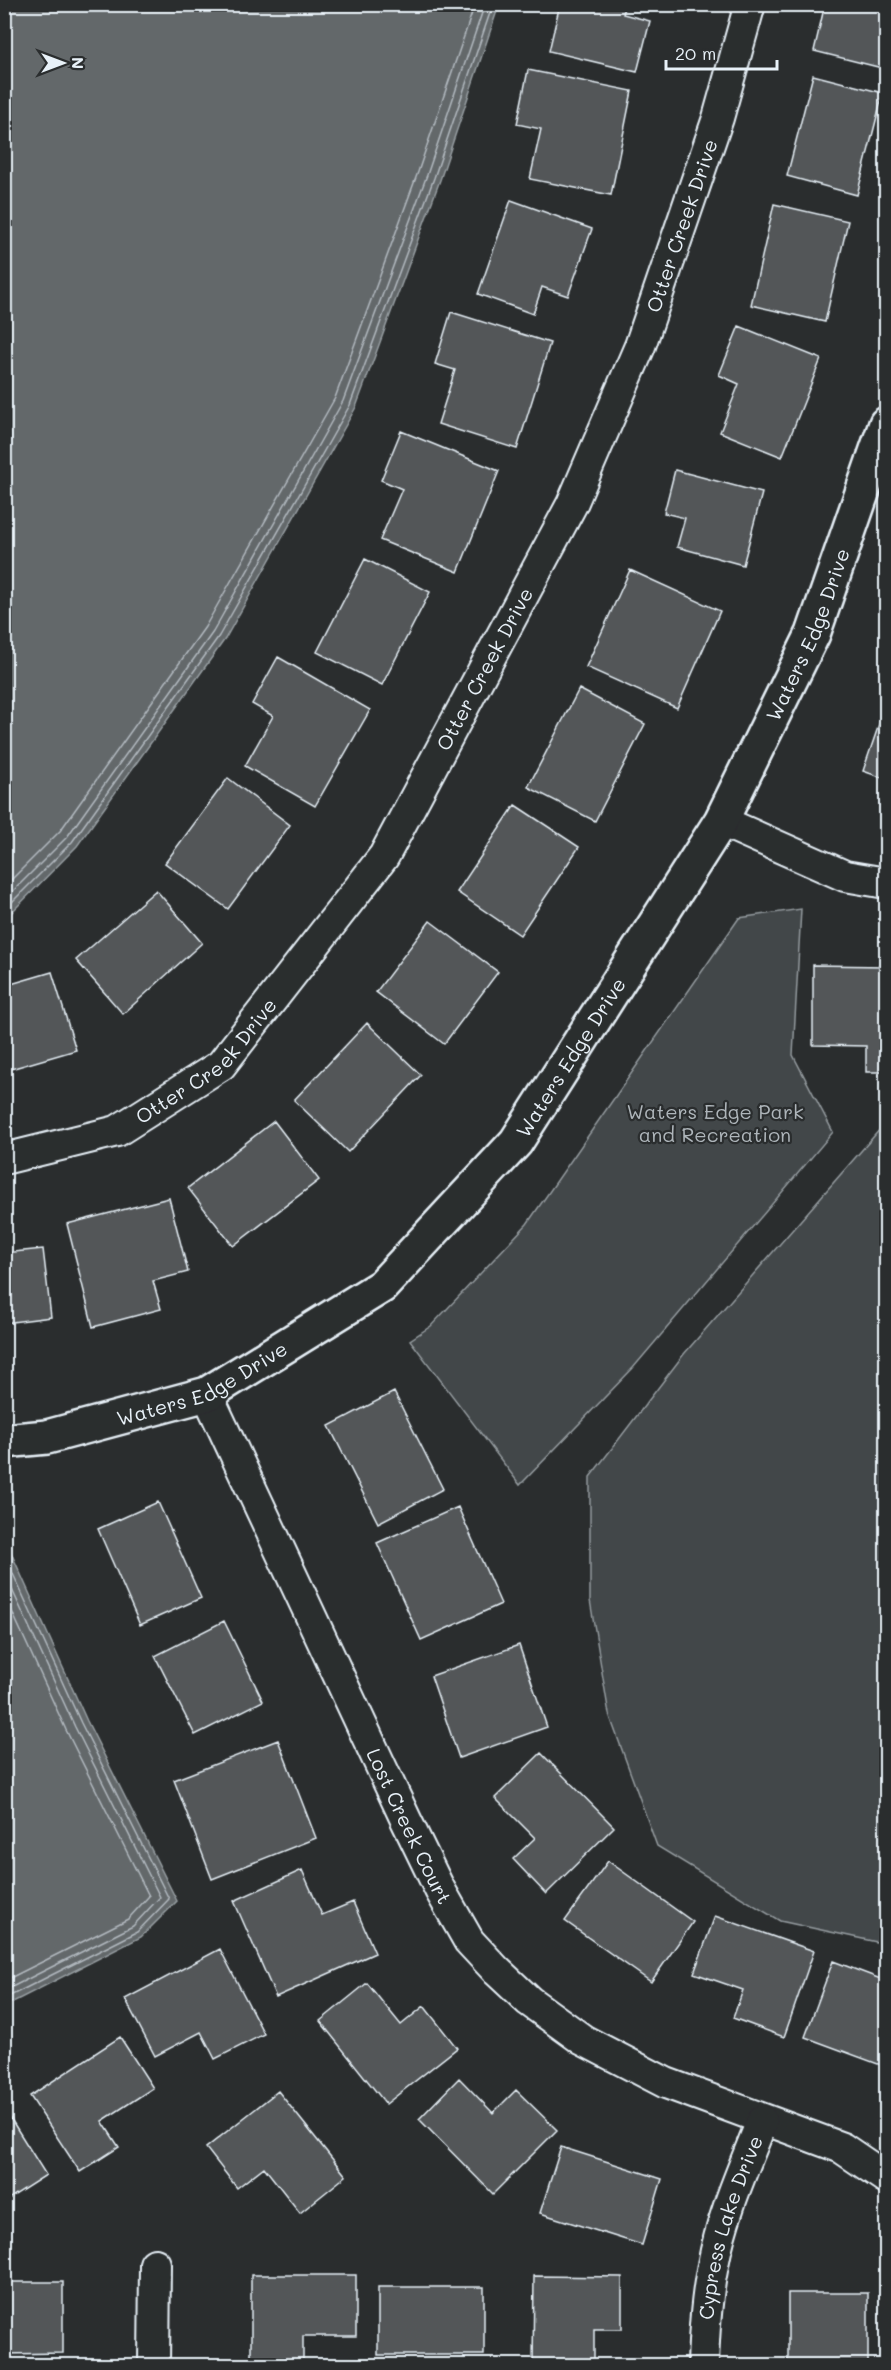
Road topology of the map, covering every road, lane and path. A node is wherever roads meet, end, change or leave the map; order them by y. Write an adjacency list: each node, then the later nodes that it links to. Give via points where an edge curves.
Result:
1 (750, 4): 5 (street, Otter Creek Drive, via 718,118 640,346 613,410 572,504 384,856 221,1065 117,1131)
2 (886, 424): 3 (street, Waters Edge Drive, via 813,634)
3 (721, 822): 4 (street, via 845,876); 6 (street, Waters Edge Drive, via 516,1142 382,1286)
4 (886, 883)
5 (4, 1159)
6 (207, 1394): 7 (street, Waters Edge Drive, via 47,1437); 8 (street, Lost Creek Court, via 406,1820 469,1941 529,2001 583,2040 666,2083)
7 (4, 1441)
8 (762, 2121): 9 (street, Cypress Lake Drive, via 842,2148); 12 (street, Cypress Lake Drive, via 727,2212 713,2263)
9 (886, 2178)
10 (155, 2264): 11 (street)
11 (154, 2366)
12 (703, 2366)

